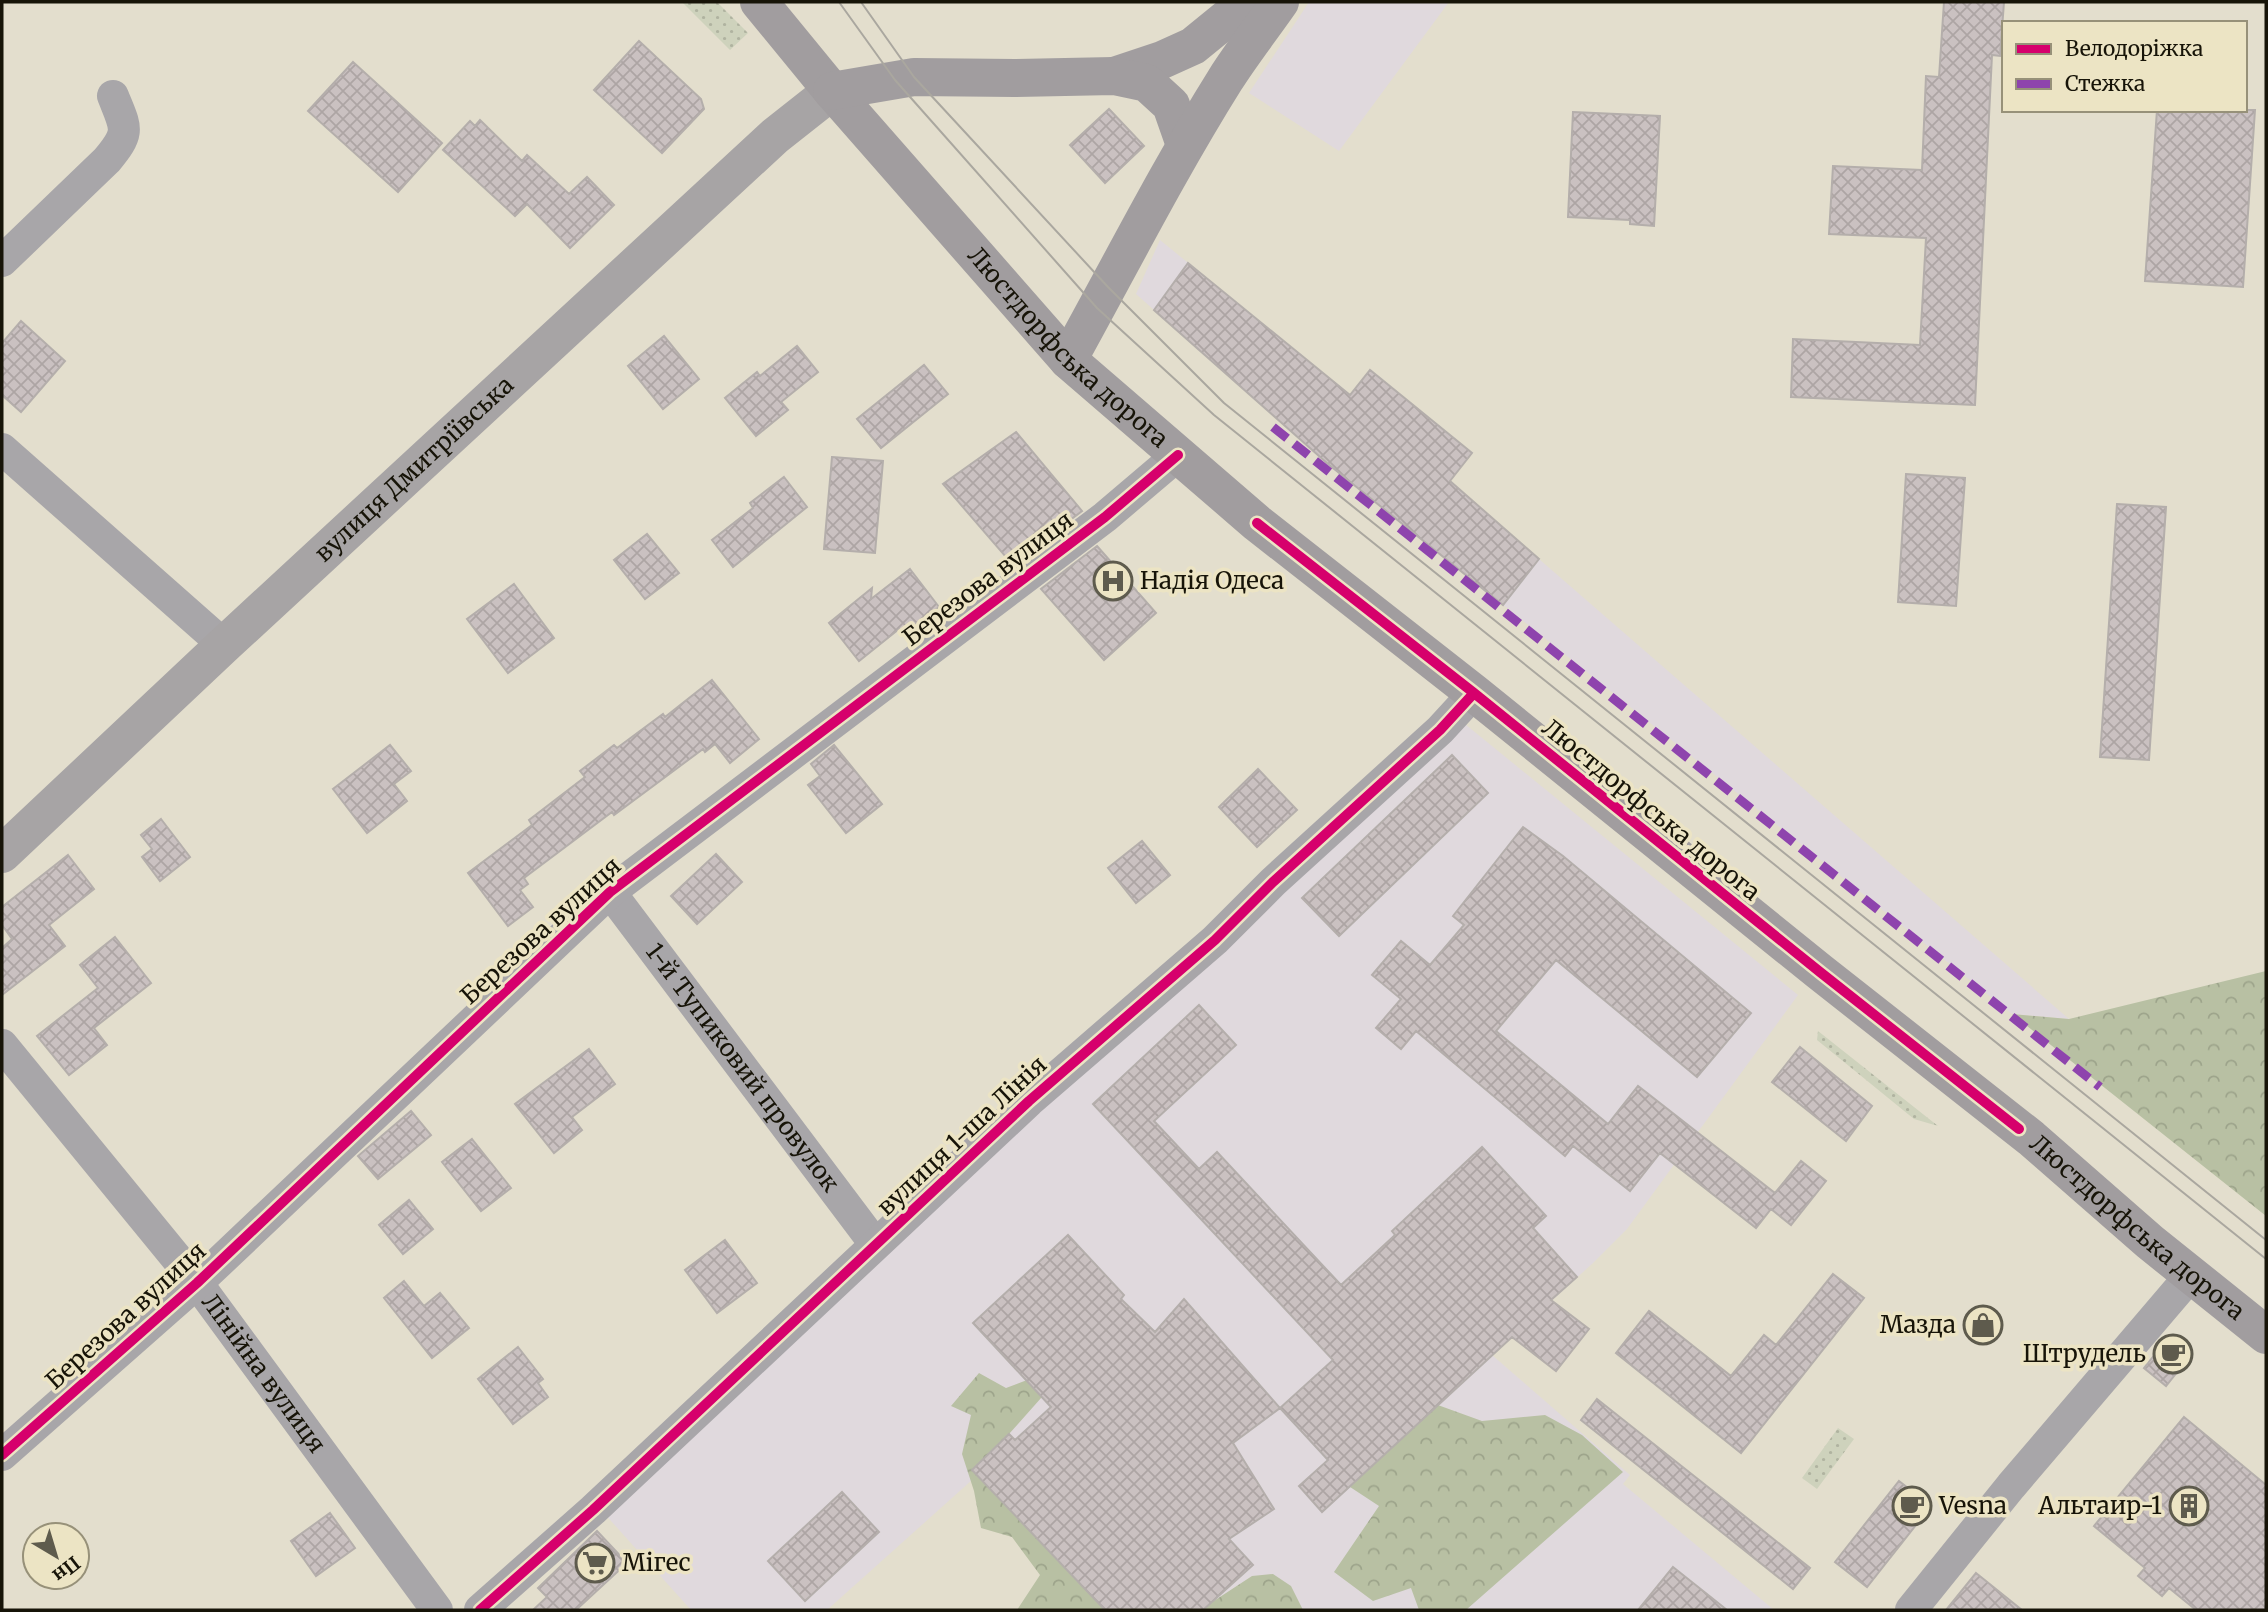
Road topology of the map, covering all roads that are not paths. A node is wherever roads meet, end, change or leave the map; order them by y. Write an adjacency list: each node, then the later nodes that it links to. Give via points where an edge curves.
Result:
1 (759, 2): 5 (main road, Люстдорфська дорога)
2 (1247, 2): 4 (main road, via 1193,46)
3 (1280, 2): 7 (main road)
4 (1114, 76): 5 (main road, via 914,77); 7 (main road, via 1147,83 1171,105)
5 (832, 91): 9 (main road, Люстдорфська дорога); 12 (main road, вулиця Дмитріївська, via 775,136)
6 (113, 96): 8 (street, via 124,126 120,144)
7 (1185, 145): 9 (main road)
8 (2, 261)
9 (1068, 360): 11 (main road, Люстдорфська дорога)
10 (2, 449): 12 (street)
11 (1178, 455): 13 (main road, Люстдорфська дорога); 15 (street, Березова вулиця, via 1105,517)
12 (223, 645): 14 (main road, вулиця Дмитріївська)
13 (1474, 693): 17 (street, вулиця 1-ша Лінія, via 1215,940 1029,1101); 18 (main road, Люстдорфська дорога, via 2031,1138)
14 (2, 854)
15 (610, 892): 17 (street, 1-й Тупиковий провулок); 19 (street, Березова вулиця)
16 (2, 1045): 19 (street, Лінійна вулиця)
17 (876, 1244): 23 (street, вулиця 1-ша Лінія)
18 (2191, 1275): 20 (main road, Люстдорфська дорога); 24 (street)
19 (197, 1283): 21 (street, Березова вулиця); 22 (street, Лінійна вулиця)
20 (2266, 1335)
21 (2, 1455)
22 (438, 1610)
23 (480, 1610)
24 (1911, 1610)

